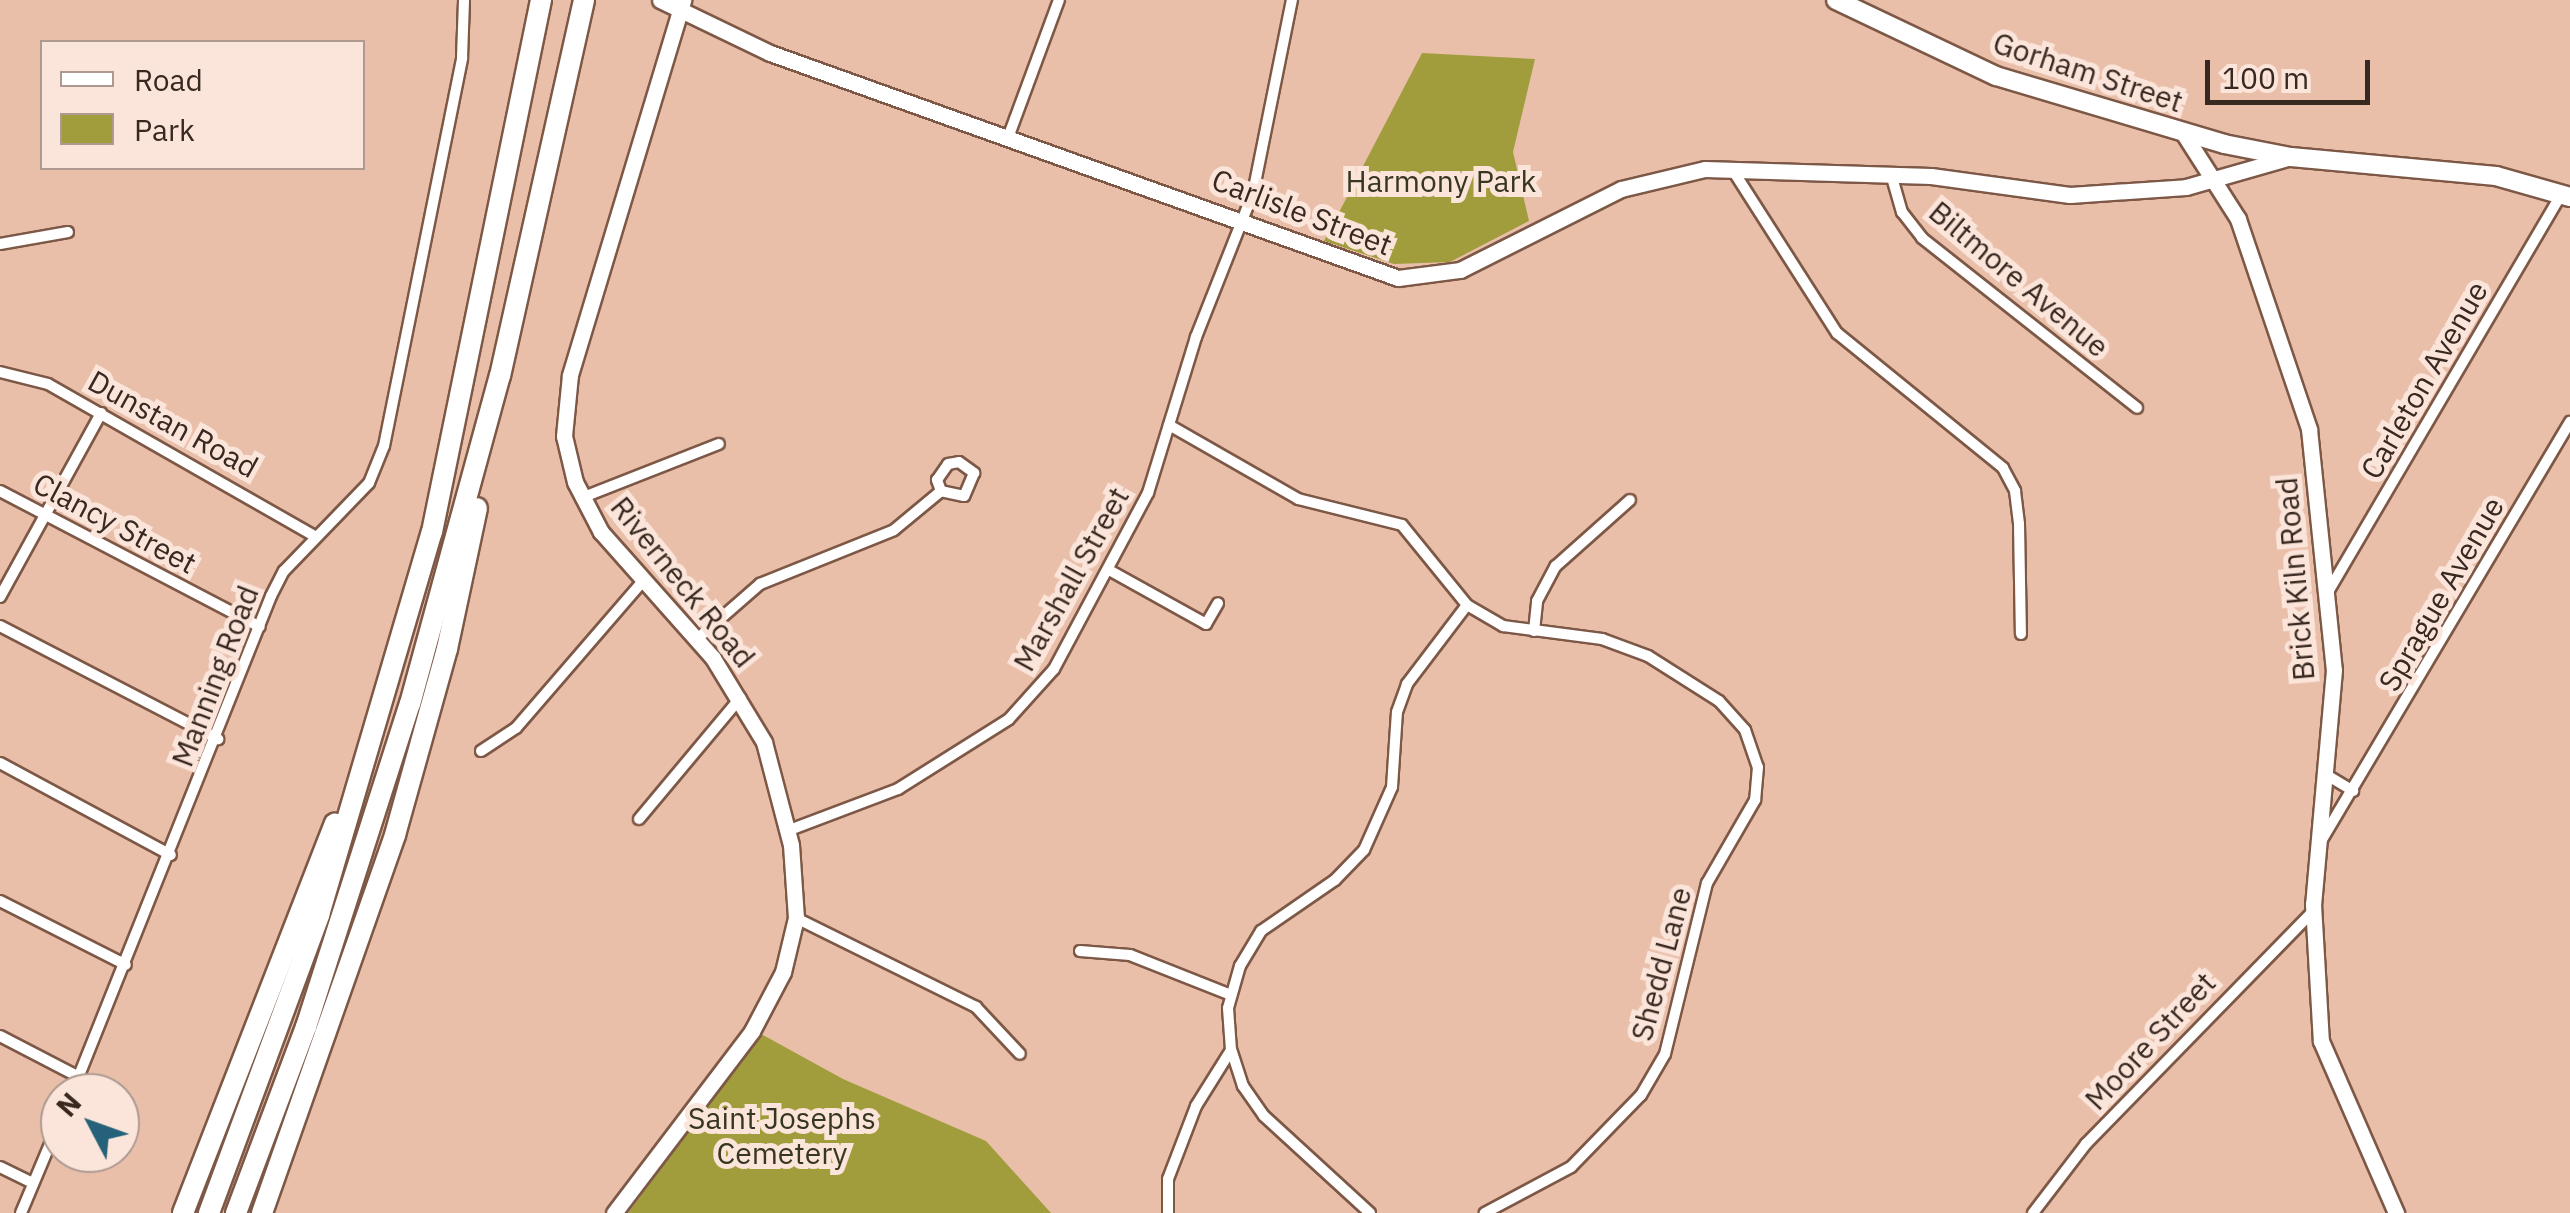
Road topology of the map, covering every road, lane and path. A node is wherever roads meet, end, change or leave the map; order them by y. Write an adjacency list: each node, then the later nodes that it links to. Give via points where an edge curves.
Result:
1 (464, 0): 31 (street, Manning Road, via 462,58 384,446 369,483)
2 (542, 0): 43 (highway, via 451,454)
3 (584, 0): 19 (highway)
4 (660, 0): 8 (street, Carlisle Street)
5 (1058, 0): 10 (street)
6 (1292, 0): 16 (street, Marshall Street)
7 (1836, 0): 9 (main road, Gorham Street, via 1996,76)
8 (681, 6): 10 (street, Carlisle Street, via 760,50); 28 (street, Riverneck Road, via 566,396 566,452)
9 (2182, 131): 11 (main road, Gorham Street); 14 (street, Brick Kiln Road)
10 (1008, 135): 16 (street, Carlisle Street)
11 (2292, 157): 14 (street, Carlisle Street); 15 (main road, Gorham Street, via 2496,176)
12 (1730, 166): 13 (street, Carlisle Street); 16 (street, Carlisle Street, via 1621,190 1475,264 1428,278 1366,270); 41 (street, via 1837,333 2003,468 2020,524)
13 (1891, 174): 14 (street, Carlisle Street, via 2070,195 2146,194); 21 (street, Biltmore Avenue, via 1902,212 1922,238)
14 (2217, 181): 34 (street, Brick Kiln Road, via 2245,239 2309,429)
15 (2566, 195): 34 (street, Carleton Avenue)
16 (1243, 218): 24 (street, Marshall Street)
17 (68, 232): 18 (street)
18 (0, 244)
19 (518, 299): 69 (highway, via 426,726 363,934); 74 (highway, via 376,818)
20 (0, 372): 22 (street, Dunstan Road, via 48,384)
21 (2137, 408)
22 (100, 414): 30 (street); 31 (street, Dunstan Road)
23 (2570, 422): 49 (street, Sprague Avenue)
24 (1169, 425): 32 (street, Marshall Street, via 1144,505); 37 (street, Shedd Lane, via 1298,498 1402,526)
25 (719, 444): 28 (street)
26 (941, 491): 42 (street, via 879,540 760,584)
27 (0, 492): 30 (street, Clancy Street)
28 (582, 498): 33 (street, Riverneck Road, via 610,546)
29 (1630, 500): 40 (street, via 1556,566 1537,601)
30 (42, 512): 35 (street); 39 (street, Clancy Street)
31 (314, 536): 39 (street, Manning Road, via 284,571)
32 (1109, 570): 36 (street, via 1206,624); 51 (street, Marshall Street, via 1054,669 1009,719 884,796)
33 (642, 581): 42 (street, Riverneck Road); 46 (street, via 516,728)
34 (2328, 592): 48 (street, Brick Kiln Road, via 2334,670)
35 (0, 597)
36 (1218, 603)
37 (1468, 605): 40 (street, Shedd Lane, via 1503,626); 59 (street, via 1407,684 1397,712 1392,787 1364,850 1335,880 1261,931)
38 (0, 626): 45 (street)
39 (260, 626): 45 (street, Manning Road)
40 (1534, 631): 78 (street, Shedd Lane, via 1602,639 1684,675 1745,730 1758,766 1755,800 1707,884 1678,1020 1640,1095 1570,1167)
41 (2021, 634)
42 (697, 639): 44 (street, Riverneck Road)
43 (397, 660): 65 (highway); 73 (highway, via 319,915)
44 (740, 698): 50 (street); 51 (street, Riverneck Road, via 764,742)
45 (218, 739): 53 (street, Manning Road)
46 (482, 750)
47 (0, 763): 53 (street)
48 (2325, 774): 49 (street); 52 (street, Brick Kiln Road)
49 (2353, 791): 52 (street, Sprague Avenue)
50 (639, 819)
51 (787, 831): 56 (street, Riverneck Road)
52 (2317, 848): 55 (street, Brick Kiln Road)
53 (171, 855): 58 (street, Manning Road)
54 (0, 900): 58 (street)
55 (2313, 911): 79 (street, Moore Street, via 2086,1144); 80 (street, Brick Kiln Road, via 2322,1041)
56 (796, 918): 62 (street, via 976,1006); 75 (street, Riverneck Road, via 783,972 758,1021)
57 (1080, 951): 59 (street, via 1130,955)
58 (126, 965): 64 (street, Manning Road)
59 (1231, 995): 61 (street)
60 (0, 1036): 63 (street)
61 (1231, 1050): 76 (street, via 1190,1121 1168,1179); 77 (street, via 1243,1086 1264,1116)
62 (1020, 1054)
63 (70, 1073)
64 (80, 1073)
65 (204, 1162): 71 (highway); 72 (highway)
66 (0, 1167): 68 (street)
67 (40, 1167): 68 (street)
68 (33, 1183): 70 (street)
69 (264, 1208)
70 (21, 1213)
71 (173, 1213)
72 (183, 1213)
73 (209, 1213)
74 (236, 1213)
75 (614, 1213)
76 (1168, 1213)
77 (1370, 1213)
78 (1485, 1213)
79 (2033, 1213)
80 (2396, 1213)

